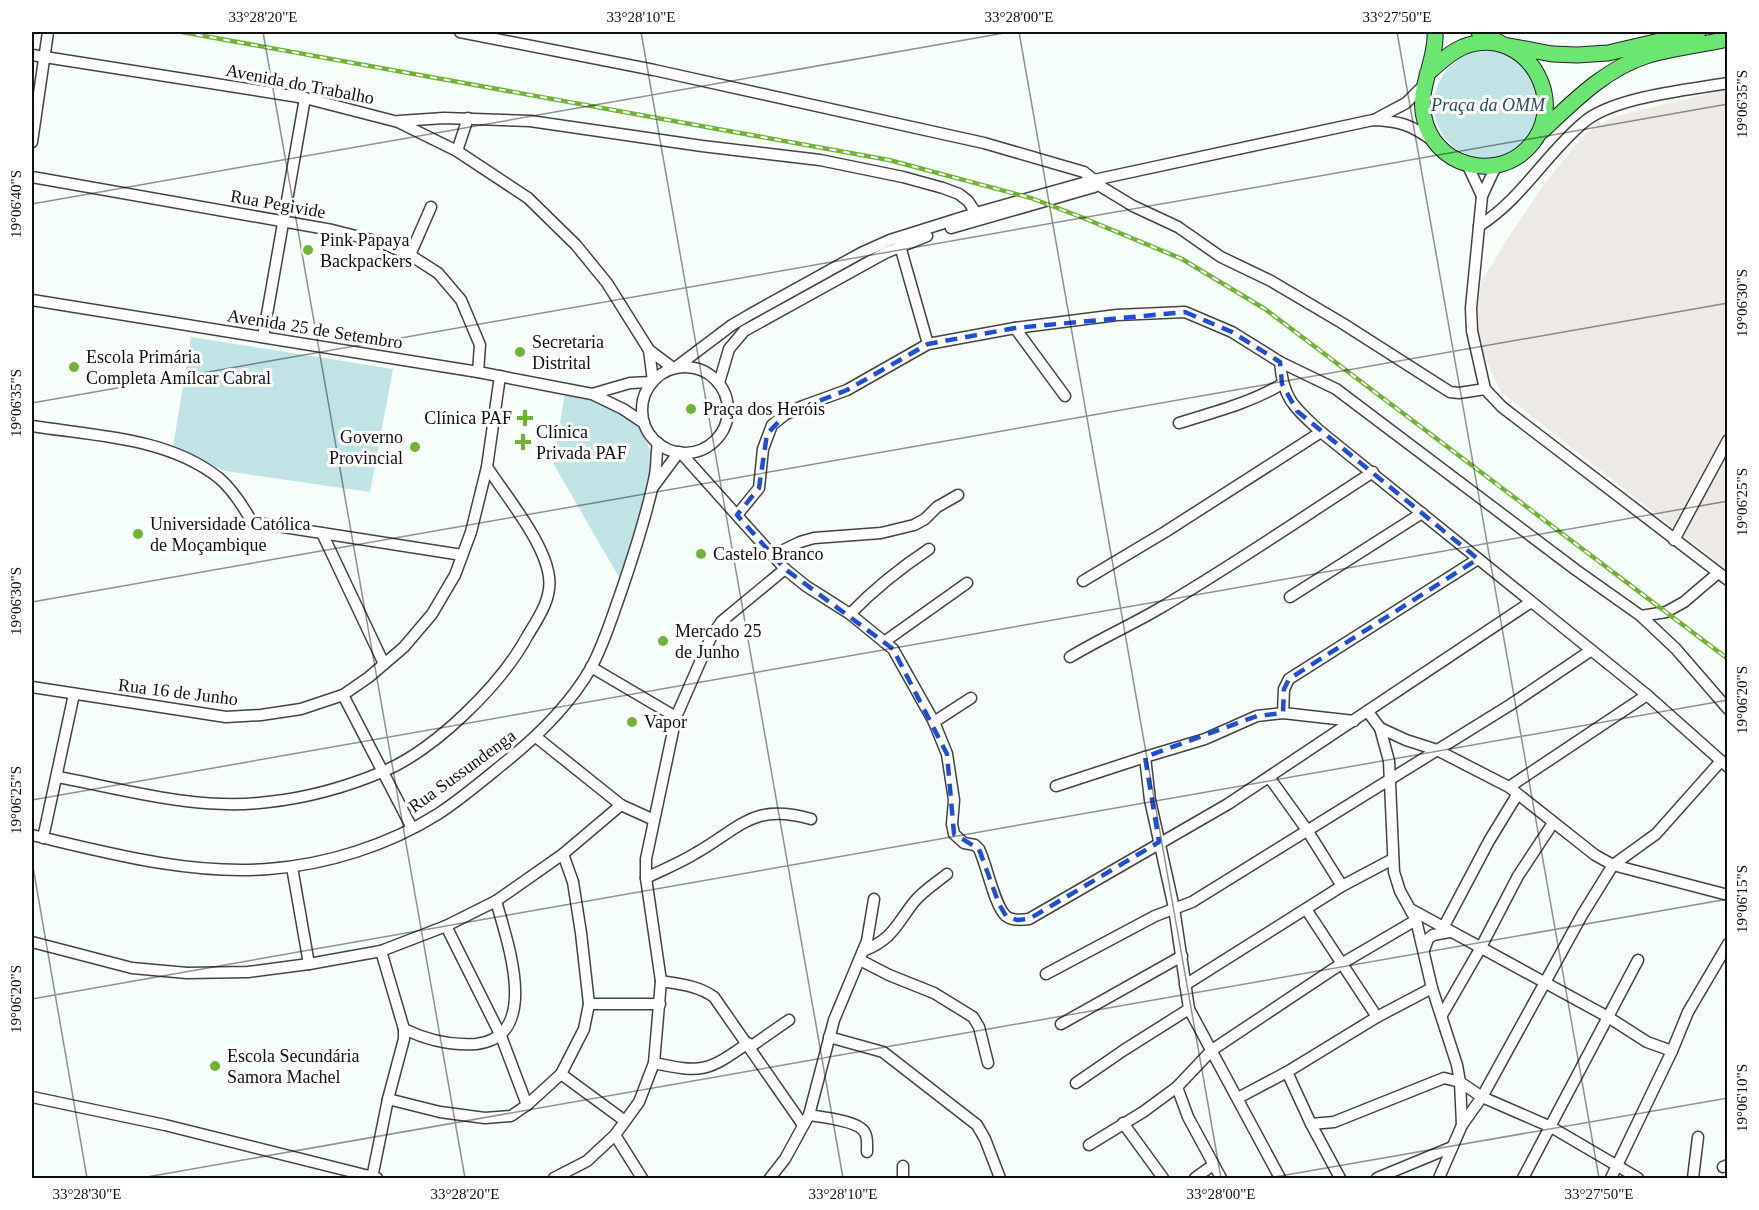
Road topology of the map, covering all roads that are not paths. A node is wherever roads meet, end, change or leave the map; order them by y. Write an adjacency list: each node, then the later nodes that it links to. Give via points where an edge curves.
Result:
1 (48, 32): 9 (street)
2 (460, 32): 23 (street, via 665,72 984,143 1084,172)
3 (1435, 32): 10 (highway)
4 (1479, 32): 7 (highway)
5 (1698, 32): 7 (highway, via 1608,53 1552,54)
6 (1728, 39): 16 (highway, via 1646,56 1615,71 1583,92)
7 (1504, 45): 10 (highway, via 1466,46 1453,52); 16 (highway, via 1533,66 1542,81 1546,116)
8 (32, 55): 9 (street, Avenida do Trabalho)
9 (45, 58): 12 (street, Avenida do Trabalho); 17 (street)
10 (1426, 79): 14 (street, via 1406,103); 18 (highway, via 1423,114)
11 (1728, 83): 28 (street, via 1647,98 1583,122 1513,200)
12 (305, 98): 15 (street, Avenida do Trabalho); 27 (street)
13 (468, 118): 15 (street); 19 (street); 26 (street, via 530,121 820,160 943,188 959,194)
14 (1373, 120): 18 (street, via 1401,123); 23 (street)
15 (398, 122): 19 (street, Avenida do Trabalho)
16 (1540, 133): 21 (highway, via 1514,160)
17 (32, 142)
18 (1435, 142): 20 (highway, via 1449,156)
19 (457, 151): 35 (street, Avenida do Trabalho, via 528,198 576,245 607,283)
20 (1467, 164): 21 (highway); 24 (street)
21 (1496, 166): 24 (street)
22 (32, 177): 27 (street, Rua Pegivide)
23 (1097, 183): 26 (street); 29 (street); 43 (street, via 1342,323 1450,392)
24 (1482, 196): 28 (street)
25 (431, 207): 30 (street)
26 (976, 213): 37 (street, via 861,253 732,325)
27 (285, 222): 30 (street, Rua Pegivide, via 380,242); 33 (street)
28 (1479, 226): 43 (street, via 1472,331)
29 (900, 246): 34 (street); 41 (street, via 744,331 729,350)
30 (410, 255): 38 (street, Rua Pegivide, via 438,273 461,300 480,345)
31 (32, 300): 33 (street, Avenida 25 de Setembro)
32 (1015, 328): 34 (street); 36 (street, via 1117,315 1185,312 1233,332); 45 (street)
33 (263, 337): 38 (street, Avenida 25 de Setembro)
34 (928, 344): 58 (street, via 847,390 803,406 772,425 763,449 759,488)
35 (649, 350): 37 (street, Avenida do Trabalho); 40 (street, Avenida do Trabalho)
36 (1280, 362): 42 (street); 73 (street, via 1336,389)
37 (674, 368): 40 (street); 41 (street, via 695,368)
38 (478, 372): 39 (street, Avenida 25 de Setembro)
39 (500, 376): 44 (street, Avenida 25 de Setembro); 53 (street, Rua 16 de Junho)
40 (652, 382): 44 (street, Avenida 25 de Setembro, via 630,383); 46 (street, via 644,395)
41 (719, 383): 52 (street, via 726,395 726,424 708,446)
42 (1282, 384): 47 (street, via 1247,401); 49 (street, via 1298,411)
43 (1485, 389): 60 (street)
44 (592, 394): 46 (street, Avenida 25 de Setembro)
45 (1065, 396)
46 (644, 423): 51 (street)
47 (1179, 423)
48 (32, 426): 59 (street, via 144,443 171,451 220,479 252,522)
49 (1321, 432): 54 (street); 68 (street)
50 (1728, 440): 60 (street)
51 (658, 443): 52 (street); 55 (street, Rua Sussundenga)
52 (680, 453): 55 (street, Rua Sussundenga); 58 (street)
53 (487, 467): 62 (street, Rua 16 de Junho); 95 (street, via 541,550 549,576 549,596 517,656 482,696 453,725)
54 (1373, 472): 57 (street); 76 (street, via 1213,576)
55 (651, 489): 78 (street, Rua Sussundenga, via 614,613)
56 (958, 495): 63 (street, via 914,525 881,533 814,538)
57 (1422, 513): 64 (street); 70 (street)
58 (737, 515): 63 (street)
59 (322, 532): 62 (street); 77 (street)
60 (1674, 540): 66 (street)
61 (929, 549): 72 (street, via 881,583)
62 (462, 555): 77 (street, Rua 16 de Junho, via 432,614)
63 (773, 555): 65 (street)
64 (1478, 559): 71 (street); 85 (street, via 1289,679 1284,688)
65 (785, 570): 72 (street); 87 (street, via 722,621)
66 (1718, 573): 67 (street); 73 (street, via 1684,602 1666,612)
67 (1728, 580)
68 (1083, 581)
69 (968, 583): 74 (street)
70 (1290, 597)
71 (1531, 602): 75 (street); 86 (street)
72 (850, 614): 74 (street)
73 (1641, 616): 84 (street, via 1676,649)
74 (884, 642): 89 (street, via 893,649)
75 (1590, 651): 82 (street); 92 (street)
76 (1070, 657)
77 (384, 664): 81 (street, Rua 16 de Junho)
78 (591, 667): 87 (street); 91 (street, Rua Sussundenga)
79 (32, 687): 80 (street, Rua 16 de Junho)
80 (74, 694): 81 (street, Rua 16 de Junho, via 226,717 301,709); 96 (street)
81 (343, 695): 95 (street)
82 (1647, 695): 94 (street); 100 (street)
83 (971, 698): 89 (street)
84 (1728, 709)
85 (1283, 712): 88 (street); 93 (street, via 1257,716 1205,739)
86 (1368, 712): 88 (street); 90 (street)
87 (676, 717): 103 (street)
88 (1354, 721): 97 (street)
89 (934, 722): 109 (street, via 947,754 954,834 979,849 1006,916 1029,919)
90 (1380, 728): 92 (street); 98 (street)
91 (536, 737): 101 (street); 105 (street, Rua Sussundenga, via 472,790)
92 (1437, 750): 98 (street); 100 (street)
93 (1145, 757): 99 (street); 109 (street)
94 (1724, 764): 112 (street, via 1656,834)
95 (383, 772): 96 (street, via 308,796 226,805 181,801); 105 (street)
96 (58, 777): 108 (street)
97 (1269, 777): 106 (street); 109 (street)
98 (1390, 780): 106 (street); 111 (street)
99 (1056, 786)
100 (1513, 791): 104 (street); 124 (street)
101 (621, 805): 103 (street); 110 (street)
102 (811, 819): 115 (street, via 772,812 750,819 695,854)
103 (654, 820): 115 (street)
104 (1553, 823): 112 (street); 127 (street, via 1518,876)
105 (412, 828): 113 (street, Rua Sussundenga, via 371,846)
106 (1307, 830): 116 (street); 120 (street, via 1192,902)
107 (32, 835): 108 (street, Rua Sussundenga)
108 (43, 838): 113 (street, Rua Sussundenga, via 166,864 217,869)
109 (1159, 842): 120 (street)
110 (563, 854): 119 (street); 140 (street, via 573,882)
111 (1393, 859): 116 (street); 122 (street, via 1400,891)
112 (1613, 865): 117 (street); 137 (street)
113 (292, 867): 133 (street)
114 (947, 874): 130 (street, via 915,901 891,935)
115 (646, 878): 136 (street)
116 (1342, 885): 121 (street)
117 (1728, 895)
118 (874, 900): 130 (street)
119 (496, 901): 123 (street); 149 (street, via 515,992 513,1018)
120 (1174, 908): 131 (street); 135 (street)
121 (1306, 909): 134 (street); 138 (street)
122 (1414, 915): 124 (street); 129 (street); 134 (street)
123 (446, 926): 128 (street); 149 (street)
124 (1446, 930): 127 (street); 129 (street, via 1428,939)
125 (32, 942): 133 (street, via 132,968 187,973 248,972)
126 (1728, 944): 153 (street, via 1688,1012)
127 (1480, 949): 137 (street); 143 (street)
128 (381, 951): 133 (street); 148 (street)
129 (1424, 953): 139 (street)
130 (861, 955): 150 (street); 155 (street, via 889,975 934,993 973,1017)
131 (1182, 956): 138 (street); 147 (street)
132 (1638, 960): 145 (street)
133 (309, 964)
134 (1341, 964): 144 (street); 152 (street)
135 (1046, 974)
136 (662, 981): 141 (street); 151 (street, via 705,990)
137 (1546, 983): 145 (street); 164 (street)
138 (1185, 985): 142 (street)
139 (1432, 988): 143 (street); 144 (street)
140 (589, 1004): 141 (street); 158 (street, via 584,1029)
141 (660, 1004): 154 (street)
142 (1189, 1009): 152 (street); 161 (street)
143 (1442, 1015): 156 (street)
144 (1377, 1017): 157 (street)
145 (1608, 1017): 153 (street, via 1647,1042); 175 (street)
146 (789, 1020): 151 (street)
147 (1061, 1024)
148 (404, 1029): 149 (street, via 424,1039 461,1045 489,1042); 166 (street)
149 (501, 1036): 167 (street)
150 (829, 1037): 168 (street); 190 (street, via 883,1052 977,1125)
151 (748, 1045): 154 (street, via 699,1070); 173 (street)
152 (1212, 1050): 162 (street); 165 (street)
153 (1671, 1051): 184 (street)
154 (654, 1063): 169 (street, via 639,1102)
155 (988, 1063)
156 (1457, 1065): 159 (street); 160 (street)
157 (1287, 1072): 165 (street); 172 (street)
158 (561, 1074): 167 (street); 169 (street)
159 (1444, 1078): 160 (street); 170 (street)
160 (1460, 1082): 164 (street); 174 (street)
161 (1076, 1083)
162 (1177, 1087): 171 (street); 183 (street)
163 (32, 1097): 185 (street, via 165,1125)
164 (1482, 1097): 174 (street); 175 (street)
165 (1238, 1098): 194 (street)
166 (388, 1099): 167 (street, via 485,1118 511,1116); 185 (street)
167 (527, 1105)
168 (809, 1114): 173 (street); 181 (street, via 863,1128)
169 (625, 1121): 176 (street)
170 (1334, 1122): 172 (street); 179 (street)
171 (1123, 1123): 178 (street); 191 (street)
172 (1311, 1124): 179 (street)
173 (804, 1125): 188 (street)
174 (1462, 1125): 180 (street)
175 (1551, 1127): 184 (street); 198 (street)
176 (615, 1135): 186 (street, via 587,1161); 187 (street)
177 (1698, 1137): 201 (street)
178 (1089, 1145)
179 (1323, 1145): 195 (street)
180 (1452, 1147): 196 (street); 197 (street)
181 (867, 1152)
182 (903, 1166): 189 (street)
183 (1213, 1166): 192 (street); 193 (street)
184 (1617, 1167): 199 (street); 200 (street)
185 (374, 1178)
186 (554, 1179)
187 (642, 1179)
188 (770, 1179)
189 (903, 1179)
190 (1000, 1179)
191 (1163, 1179)
192 (1195, 1179)
193 (1221, 1179)
194 (1280, 1179)
195 (1340, 1179)
196 (1377, 1179)
197 (1439, 1179)
198 (1523, 1179)
199 (1611, 1179)
200 (1638, 1179)
201 (1693, 1179)

